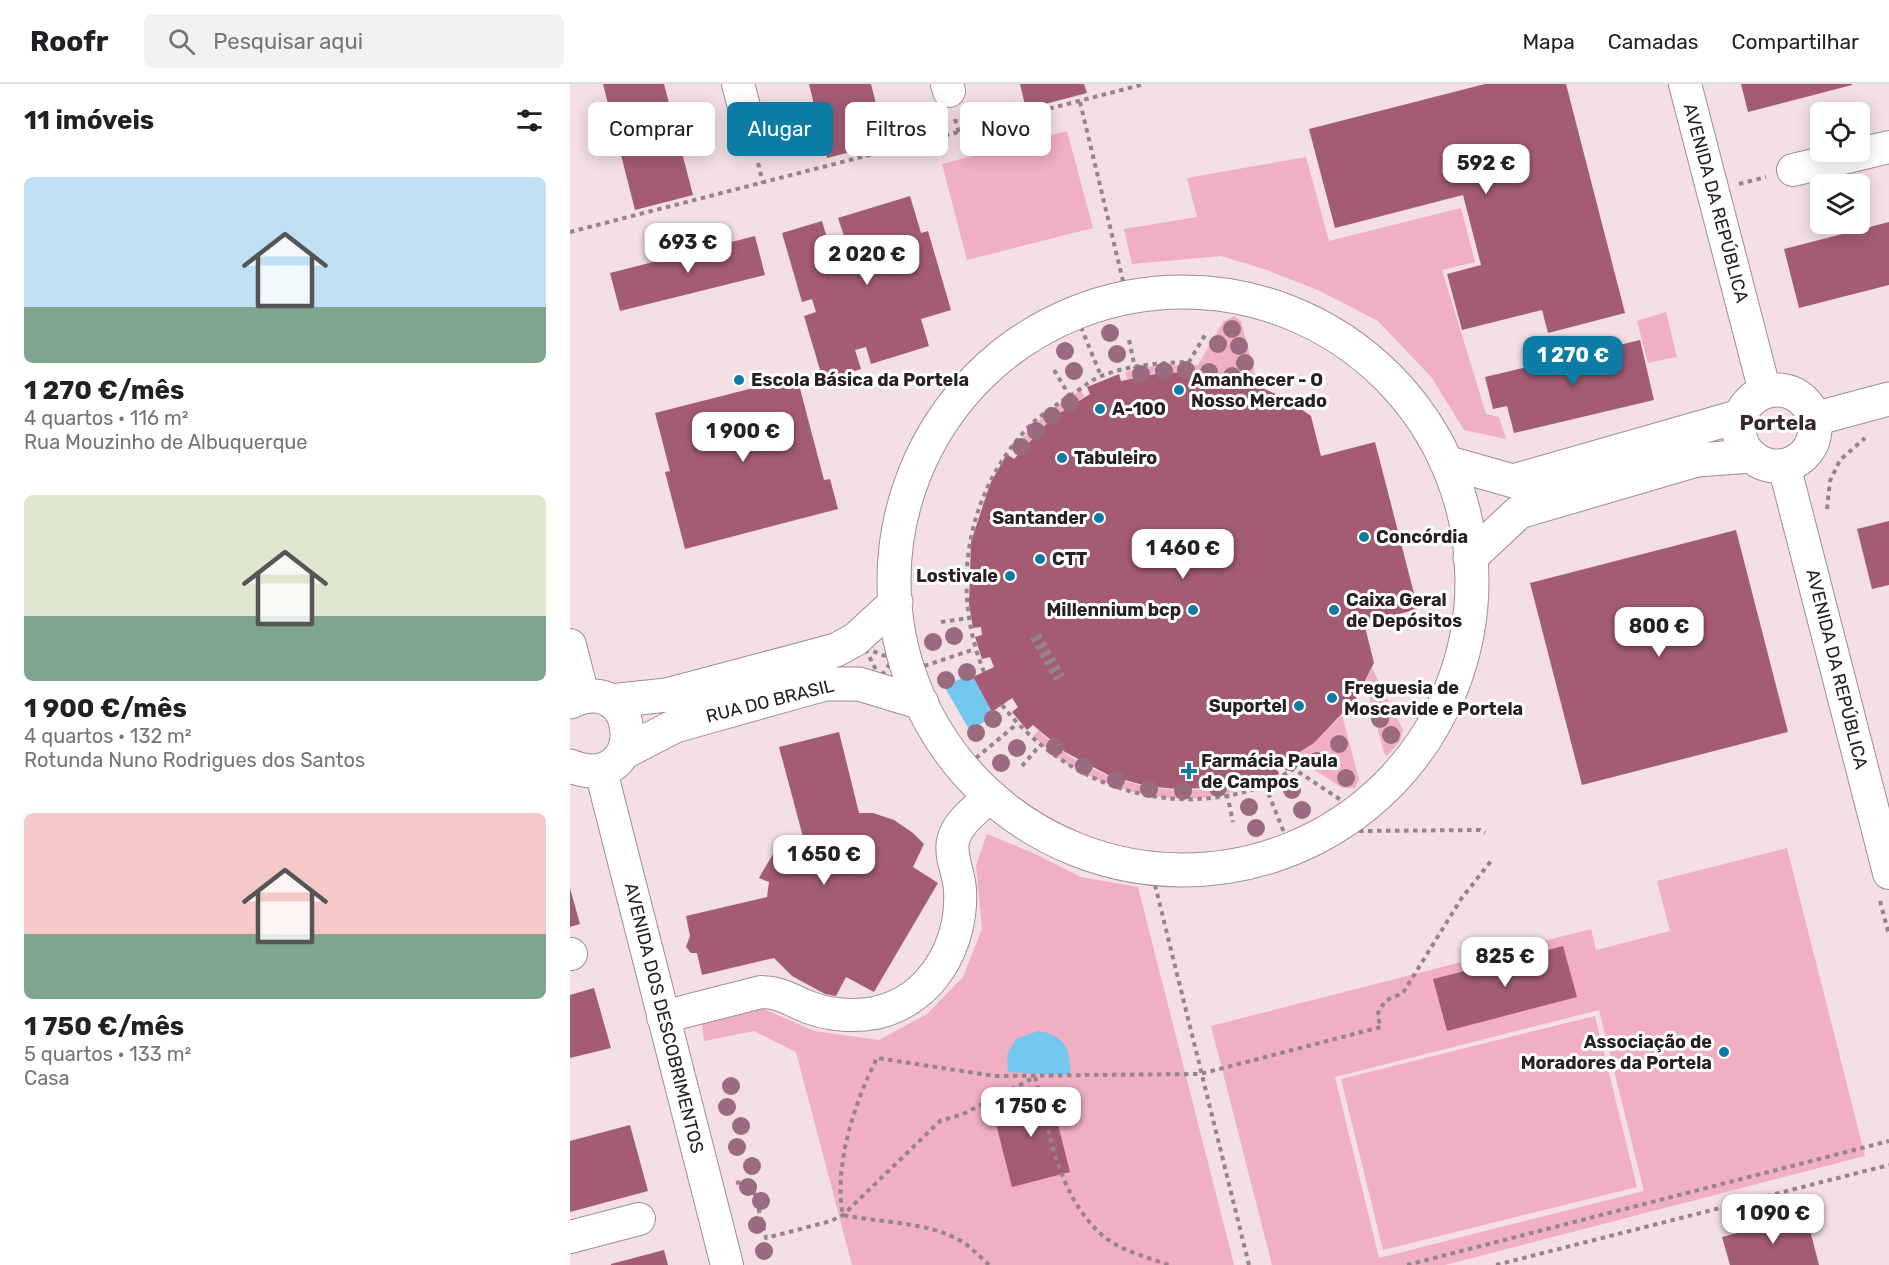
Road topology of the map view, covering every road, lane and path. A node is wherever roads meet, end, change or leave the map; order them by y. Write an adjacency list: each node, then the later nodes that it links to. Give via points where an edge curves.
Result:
1 (738, 84): 4 (street)
2 (1145, 84): 5 (path)
3 (1685, 84): 8 (street, AVENIDA DA REPÚBLICA)
4 (743, 102)
5 (1080, 102): 9 (path); 10 (path)
6 (1889, 147): 7 (street)
7 (1793, 170): 8 (path)
8 (1712, 190): 17 (street, AVENIDA DA REPÚBLICA)
9 (570, 232)
10 (1123, 281)
11 (1081, 327): 16 (path)
12 (1205, 335): 14 (path, via 1189,362)
13 (1129, 340): 14 (path)
14 (1135, 368): 16 (path)
15 (1054, 370): 18 (path)
16 (1101, 376): 18 (path)
17 (1765, 392): 20 (main road, via 1750,400); 21 (main road, via 1790,392 1801,398)
18 (1069, 394): 27 (path, via 1023,432 988,483 969,542)
19 (1889, 399): 21 (main road)
20 (1740, 416): 22 (main road, via 1742,444); 23 (main road, via 1514,481)
21 (1814, 418): 24 (main road, via 1812,443 1805,453)
22 (1750, 456): 24 (main road, via 1767,465); 25 (main road, via 1697,460 1519,512)
23 (1446, 462): 25 (main road, via 1463,508); 26 (main road, via 1419,414 1397,387 1372,362 1314,323 1282,309 1215,293 1157,293 1111,300 1057,321 1017,344 981,374 944,418 926,449 902,514 896,549)
24 (1784, 465): 51 (street, AVENIDA DA REPÚBLICA)
25 (1470, 558): 44 (main road, via 1470,613 1464,647 1440,713 1423,743 1391,781 1350,818 1320,836 1288,851 1221,868 1152,868 1117,863 1052,838)
26 (896, 602): 34 (main road, RUA DO BRASIL, via 856,639 836,650 667,695); 35 (main road, via 904,653)
27 (969, 618): 28 (path); 30 (path)
28 (941, 622)
29 (570, 645): 34 (street)
30 (975, 650): 31 (path); 32 (path)
31 (924, 666)
32 (984, 672)
33 (1060, 678): 33 (path, via 1036,636)
34 (588, 700): 40 (main road, via 619,709 627,724 628,742)
35 (922, 703): 40 (main road, RUA DO BRASIL, via 859,684 825,684 675,726); 44 (main road, via 948,747)
36 (1002, 705): 37 (path)
37 (1017, 724): 38 (path); 39 (path)
38 (1040, 745): 41 (path); 43 (path, via 1086,776 1115,788 1176,799)
39 (976, 758)
40 (598, 763): 53 (street, AVENIDA DOS DESCOBRIMENTOS)
41 (1022, 766)
42 (1265, 785): 43 (path); 45 (path, via 1294,769); 49 (path)
43 (1227, 794): 46 (path)
44 (991, 796): 53 (street, via 960,826 954,838 952,855 960,887 960,915 952,948 934,978 907,1000 876,1013 841,1016 775,992 761,992)
45 (1344, 802)
46 (1233, 822)
47 (1359, 831): 48 (path)
48 (1485, 833)
49 (1285, 835)
50 (1491, 861): 54 (path, via 1461,899 1402,993 1385,1001 1377,1016 1381,1027)
51 (1888, 864)
52 (1155, 885): 54 (path)
53 (663, 1017): 62 (street, AVENIDA DOS DESCOBRIMENTOS)
54 (1200, 1074): 55 (path); 65 (path)
55 (1035, 1077): 59 (path, via 963,1114 940,1121); 59 (path, via 995,1076 878,1058 863,1086 850,1127 839,1195); 64 (path, via 1061,1172 1086,1218 1104,1236 1133,1253)
56 (1889, 1142): 66 (path)
57 (1889, 1165): 67 (path)
58 (744, 1182): 59 (path, via 751,1180 766,1238)
59 (843, 1215): 63 (path, via 919,1226 960,1241)
60 (639, 1219): 61 (street)
61 (570, 1237)
62 (727, 1265)
63 (989, 1265)
64 (1169, 1265)
65 (1249, 1265)
66 (1407, 1265)
67 (1496, 1265)

